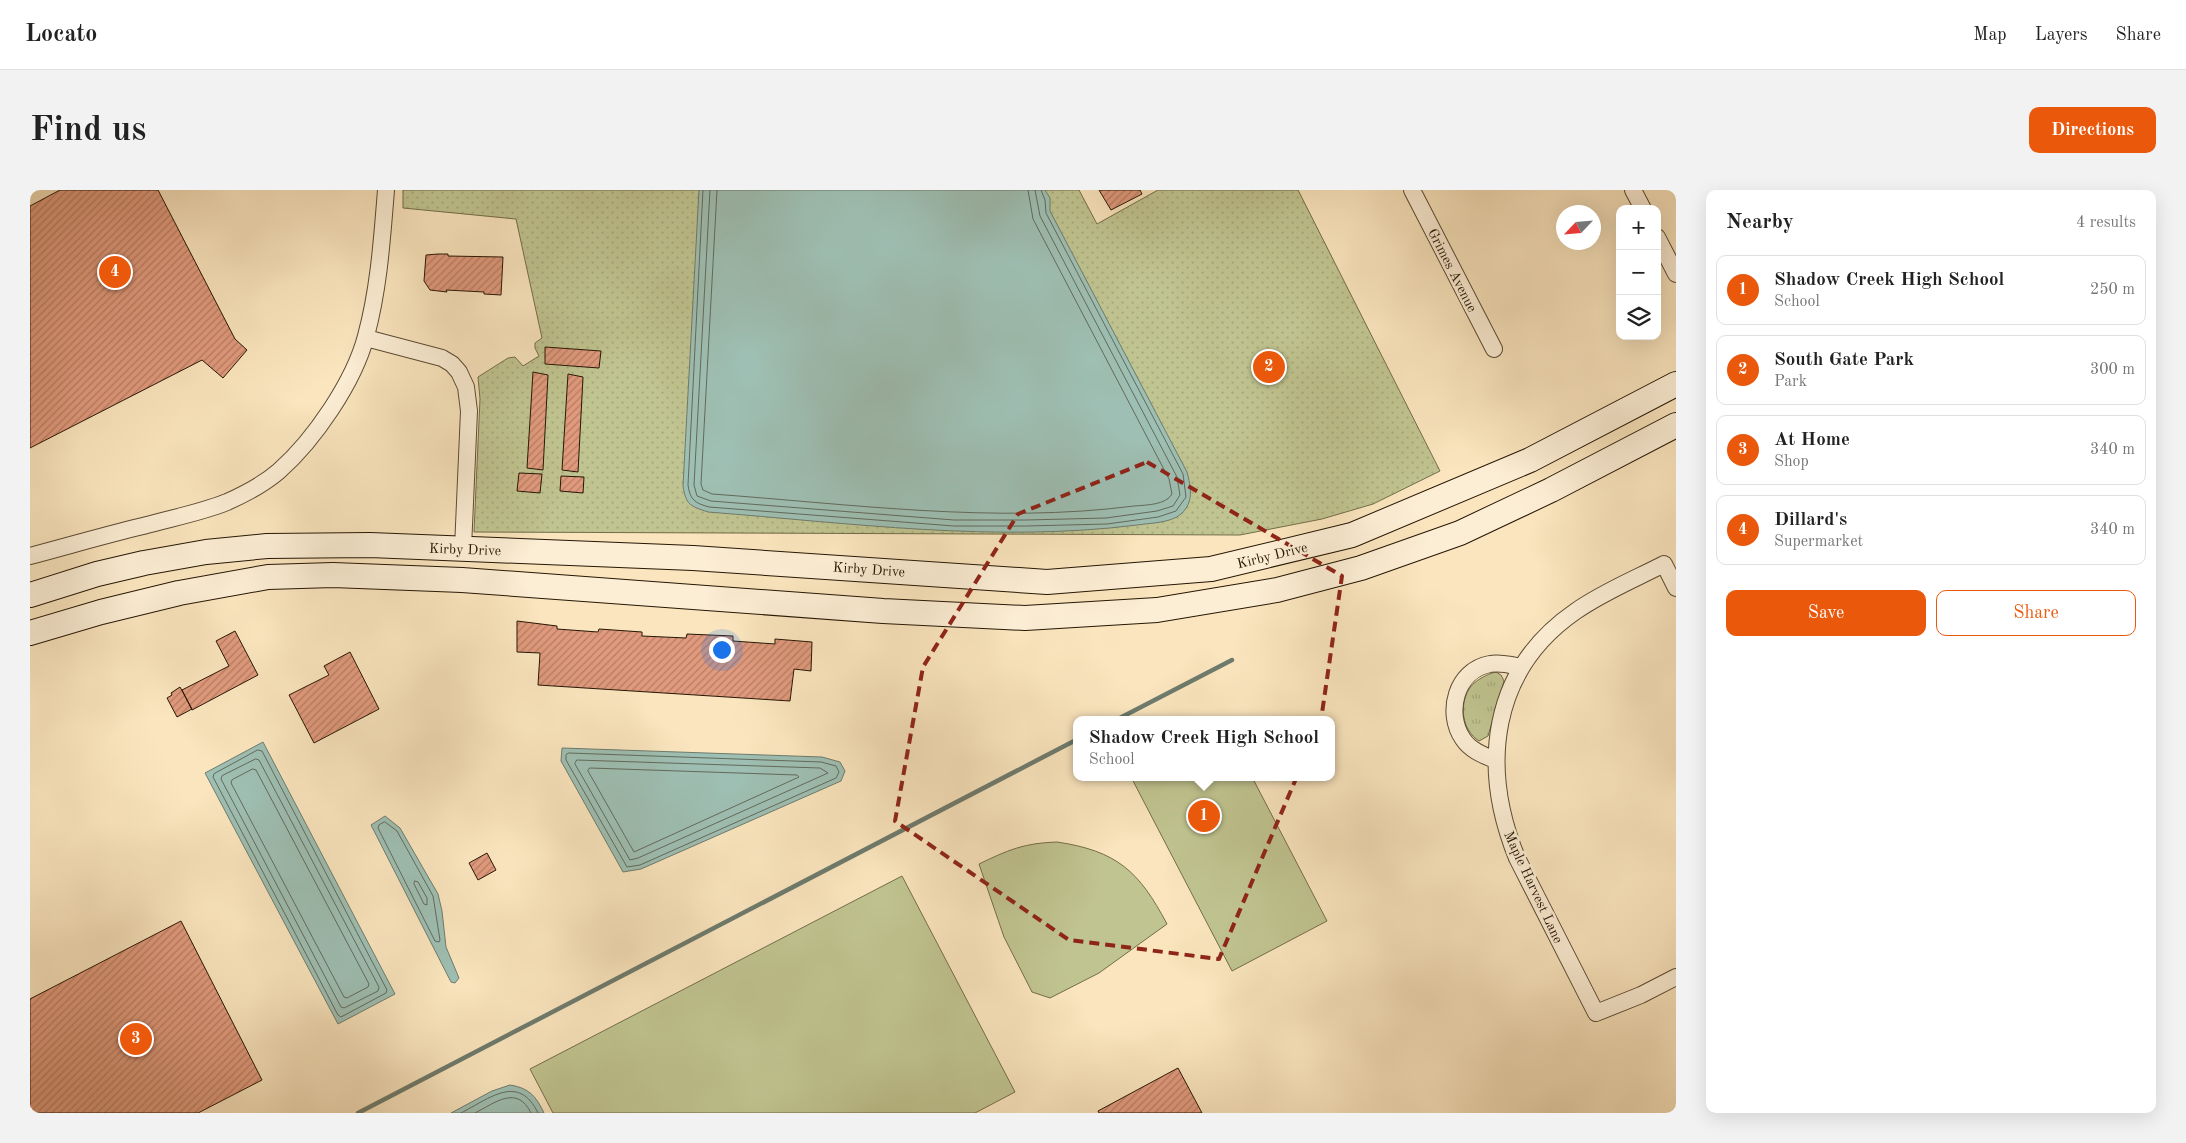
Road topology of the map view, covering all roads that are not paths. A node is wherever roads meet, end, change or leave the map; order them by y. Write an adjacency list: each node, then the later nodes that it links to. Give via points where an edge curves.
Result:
1 (386, 190): 7 (street, via 380,260)
2 (1412, 190): 8 (street, Grimes Avenue)
3 (1633, 190): 4 (street)
4 (1641, 205)
5 (1661, 243): 6 (street)
6 (1674, 264)
7 (366, 338): 12 (street, via 442,358 452,364 466,387 469,411); 14 (street, via 340,394 318,429 278,472 259,486 226,502 189,514)
8 (1494, 349)
9 (1676, 384): 13 (main road, Kirby Drive, via 1530,460 1352,535)
10 (1676, 425): 18 (main road, via 1460,533 1361,568)
11 (267, 546): 12 (main road, Kirby Drive); 15 (main road); 19 (main road, Kirby Drive, via 144,563)
12 (463, 548): 13 (main road, Kirby Drive, via 693,558 1048,582 1211,569); 16 (main road)
13 (1270, 555): 18 (main road)
14 (30, 556)
15 (268, 577): 16 (main road); 20 (main road, via 179,593)
16 (462, 580): 18 (main road, via 883,611 1025,618 1156,610)
17 (1676, 588): 21 (street, Maple Harvest Lane, via 1664,564 1576,611 1544,640)
18 (1277, 590)
19 (30, 595)
20 (30, 633)
21 (1521, 668): 22 (street, Maple Harvest Lane, via 1501,717); 22 (street, via 1494,664 1481,667 1466,678 1456,694 1455,714 1462,738 1473,749)
22 (1495, 760): 23 (street, Maple Harvest Lane, via 1500,809 1507,833 1596,1013 1641,996)
23 (1676, 977)

